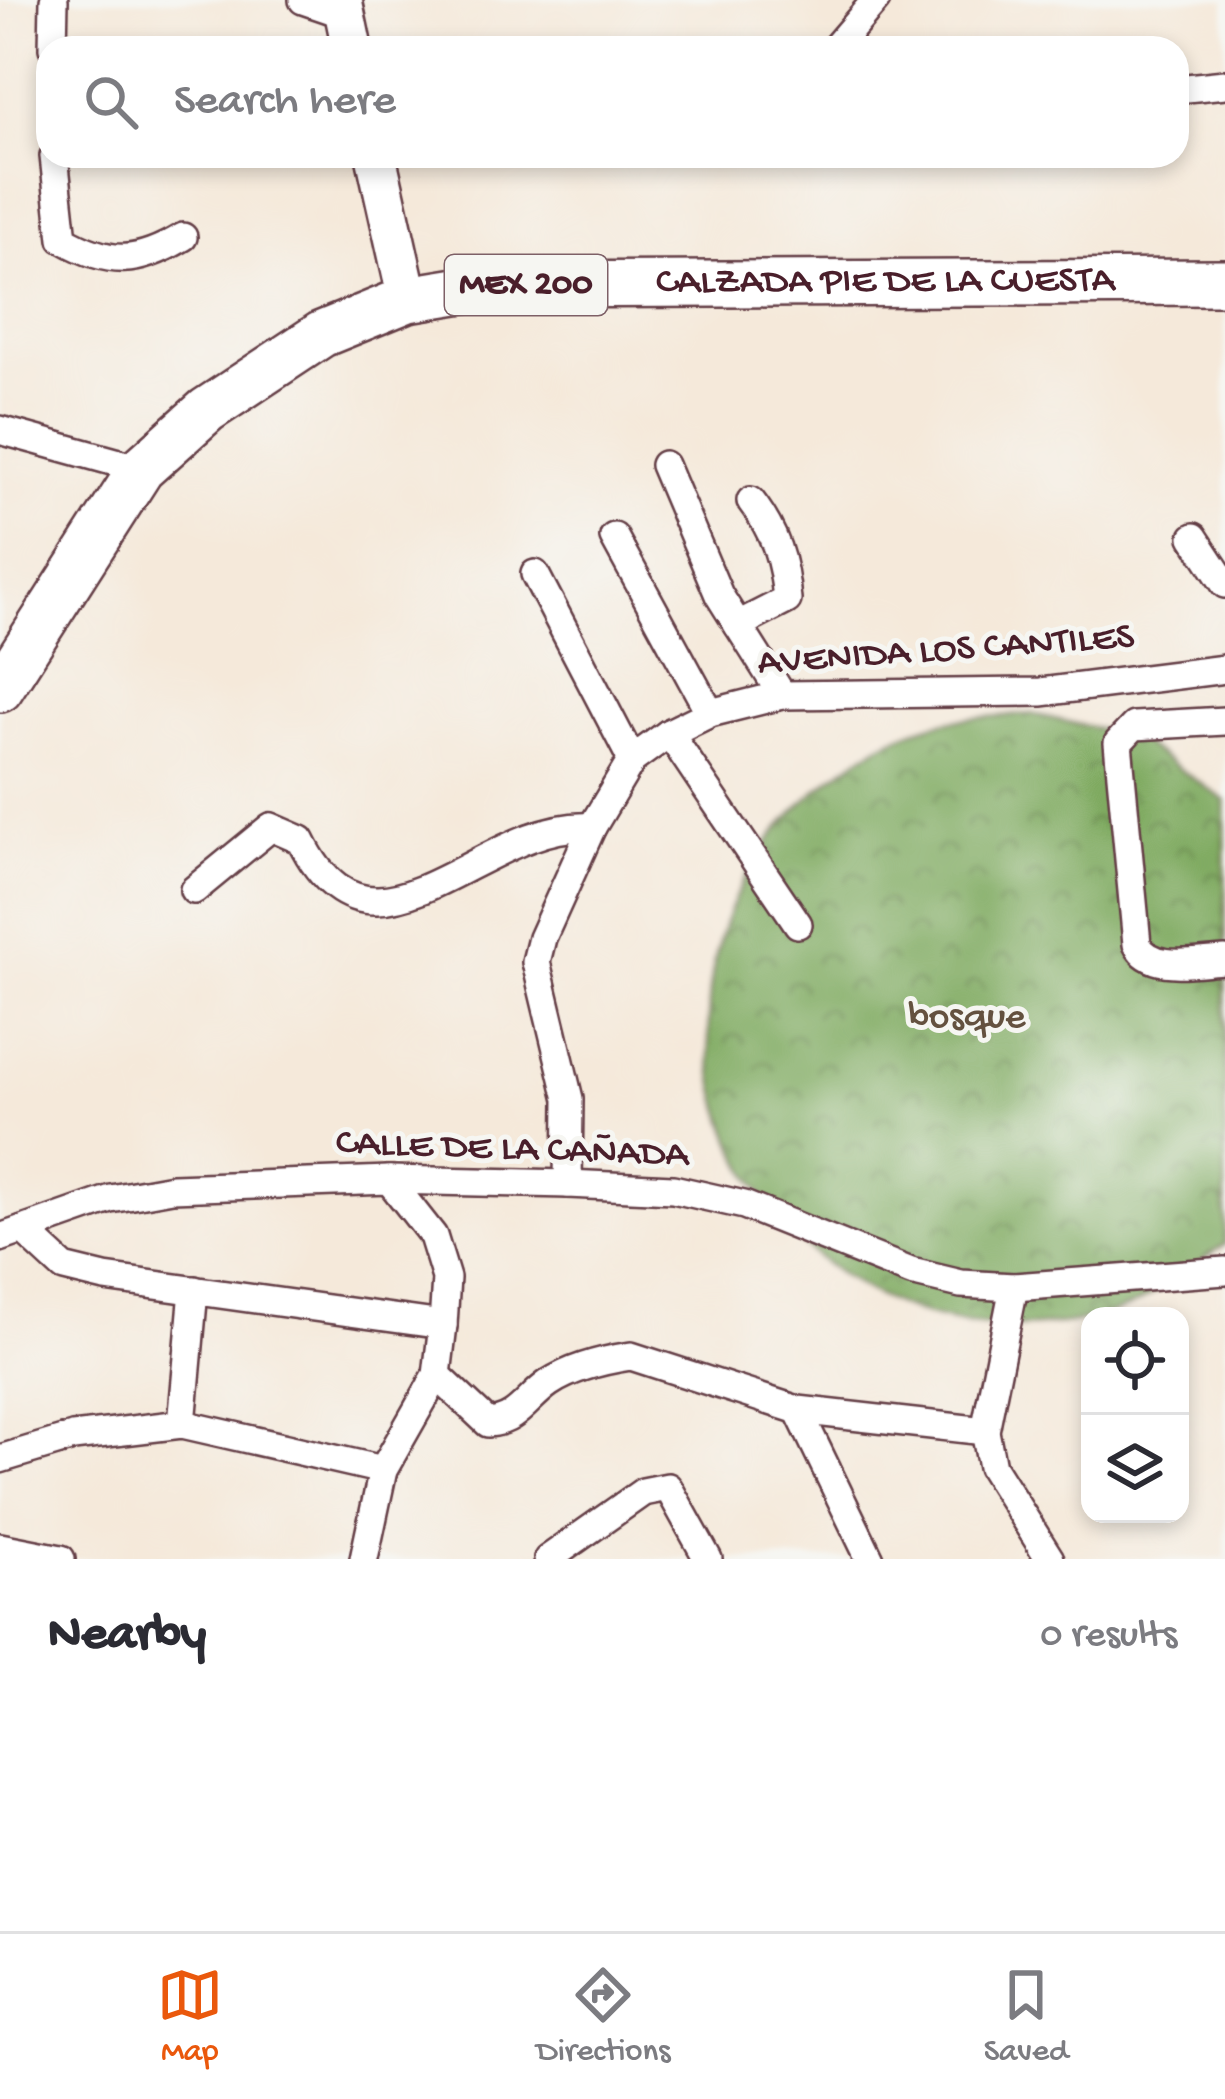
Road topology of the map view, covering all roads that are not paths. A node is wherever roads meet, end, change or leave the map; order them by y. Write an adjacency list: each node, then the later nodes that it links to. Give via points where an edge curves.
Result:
1 (54, 0): 5 (street)
2 (303, 0): 4 (street)
3 (876, 0): 6 (street)
4 (346, 21)
5 (53, 36)
6 (845, 36)
7 (1225, 84): 8 (street)
8 (1189, 88)
9 (55, 168): 11 (street, via 63,239 118,262 151,256)
10 (379, 168): 13 (main road)
11 (183, 237)
12 (1225, 282): 13 (main road, CALZADA PIE DE LA CUESTA / MEX 200, via 494,285)
13 (407, 299): 16 (main road, CALZADA PIE DE LA CUESTA / MEX 200, via 322,334 207,410)
14 (0, 430): 16 (street)
15 (664, 465): 22 (street)
16 (141, 470): 25 (main road, CALZADA PIE DE LA CUESTA / MEX 200)
17 (751, 501): 22 (street, via 770,526 787,600)
18 (614, 537): 27 (street)
19 (1194, 537): 21 (street)
20 (535, 574): 31 (street)
21 (1225, 584)
22 (738, 626): 26 (street)
23 (1225, 669): 24 (street, AVENIDA LOS CANTILES)
24 (1185, 672): 26 (street, AVENIDA LOS CANTILES, via 1041,692); 29 (street)
25 (0, 688)
26 (782, 695): 27 (street, AVENIDA LOS CANTILES)
27 (710, 713): 30 (street, AVENIDA LOS CANTILES)
28 (1225, 721): 29 (street)
29 (1188, 722): 35 (street, via 1124,732 1118,743 1137,944 1155,962)
30 (669, 733): 31 (street, AVENIDA LOS CANTILES); 34 (street)
31 (632, 760): 32 (street, AVENIDA LOS CANTILES)
32 (592, 827): 33 (street, via 561,825 398,899 366,904 316,872 301,840 271,827); 37 (street, AVENIDA LOS CANTILES, via 536,962 569,1099)
33 (194, 890)
34 (798, 924)
35 (1225, 960)
36 (389, 1180): 37 (street, CALLE DE LA CAÑADA); 38 (street, CALLE DE LA CAÑADA, via 172,1188 110,1199); 42 (street, via 433,1236 446,1278)
37 (568, 1184): 40 (street, CALLE DE LA CAÑADA, via 673,1189 744,1204 911,1273)
38 (11, 1234): 41 (street, via 64,1268)
39 (1225, 1271): 40 (street, CALLE DE LA CAÑADA)
40 (1014, 1287): 46 (street)
41 (194, 1290): 42 (street); 45 (street)
42 (443, 1325): 43 (street)
43 (437, 1375): 44 (street, via 488,1423 506,1422 550,1382 631,1356); 48 (street)
44 (799, 1410): 46 (street); 54 (street)
45 (182, 1424): 47 (street, via 73,1437); 48 (street)
46 (985, 1431): 55 (street, via 992,1467)
47 (0, 1459)
48 (383, 1470): 51 (street)
49 (0, 1547): 50 (street)
50 (61, 1559)
51 (364, 1559)
52 (548, 1559): 53 (street, via 644,1492 668,1487)
53 (708, 1559)
54 (870, 1559)
55 (1050, 1559)

